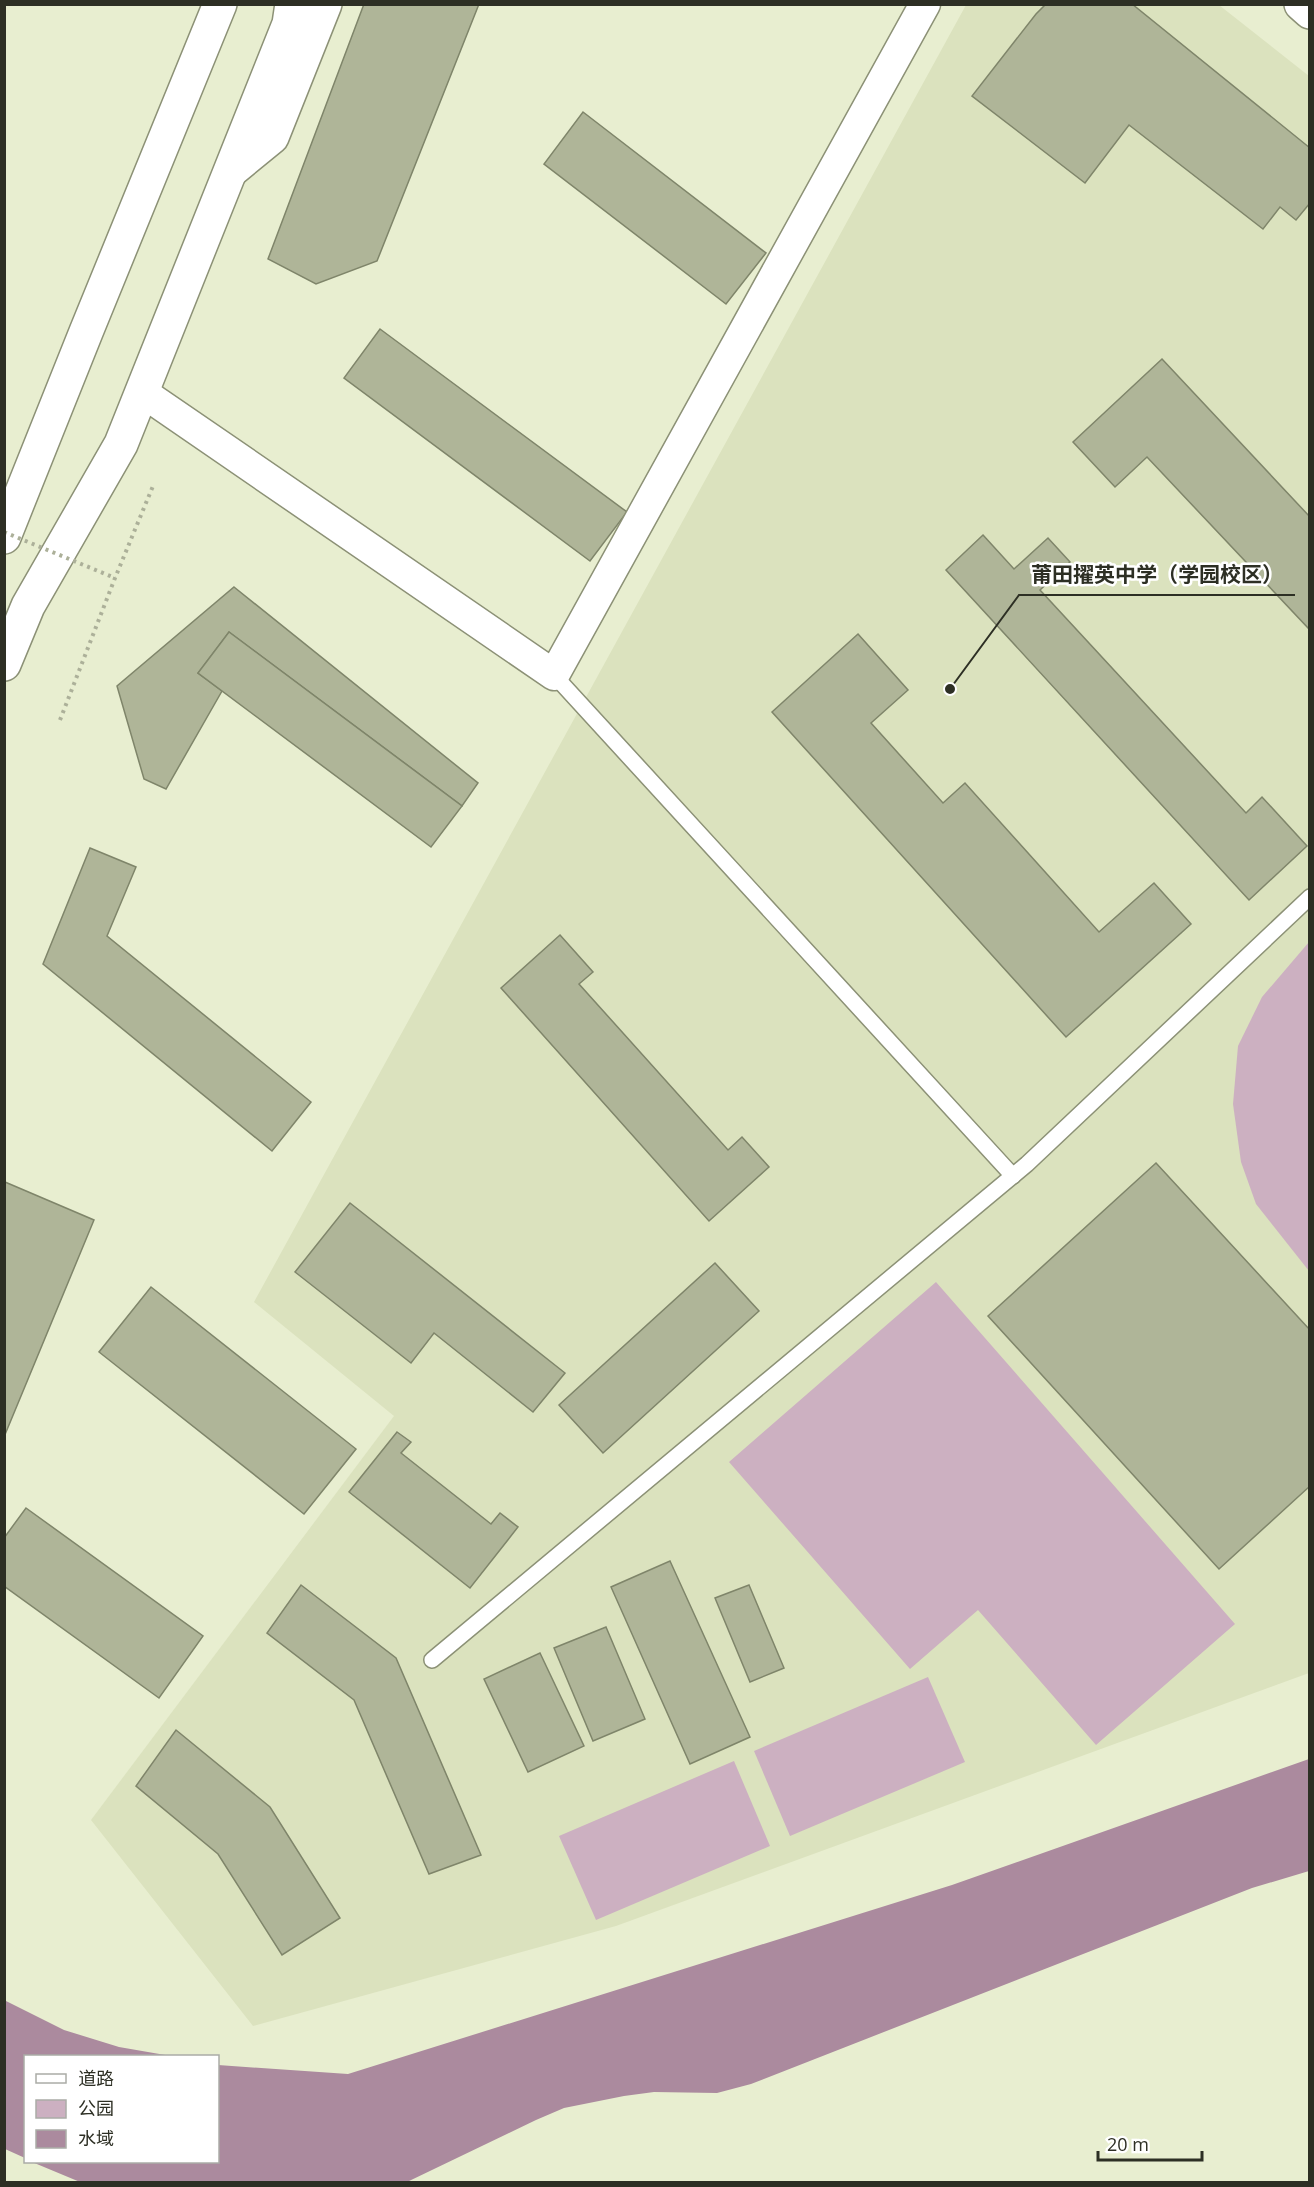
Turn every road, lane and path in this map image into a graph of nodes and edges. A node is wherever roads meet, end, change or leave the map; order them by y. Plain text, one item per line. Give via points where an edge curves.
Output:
1 (220, 4) edge
2 (292, 4) edge
3 (325, 4) edge
4 (925, 4) edge
5 (1301, 4) edge
6 (1310, 12) edge
7 (229, 172) junction
8 (142, 392) junction
9 (153, 486) dead end
10 (4, 532) edge
11 (4, 537) edge
12 (115, 578) junction
13 (4, 664) edge
14 (554, 675) junction
15 (60, 720) dead end
16 (1310, 897) edge
17 (1012, 1176) junction
18 (432, 1660) dead end

1 - 11 main road
2 - 7 main road via 290,24
3 - 7 main road via 272,137
4 - 14 street
5 - 6 main road
7 - 8 main road
8 - 13 main road via 121,444 28,606
8 - 14 street
9 - 12 path
10 - 12 path, bridge
12 - 15 path
14 - 17 lane
16 - 17 lane
17 - 18 lane

